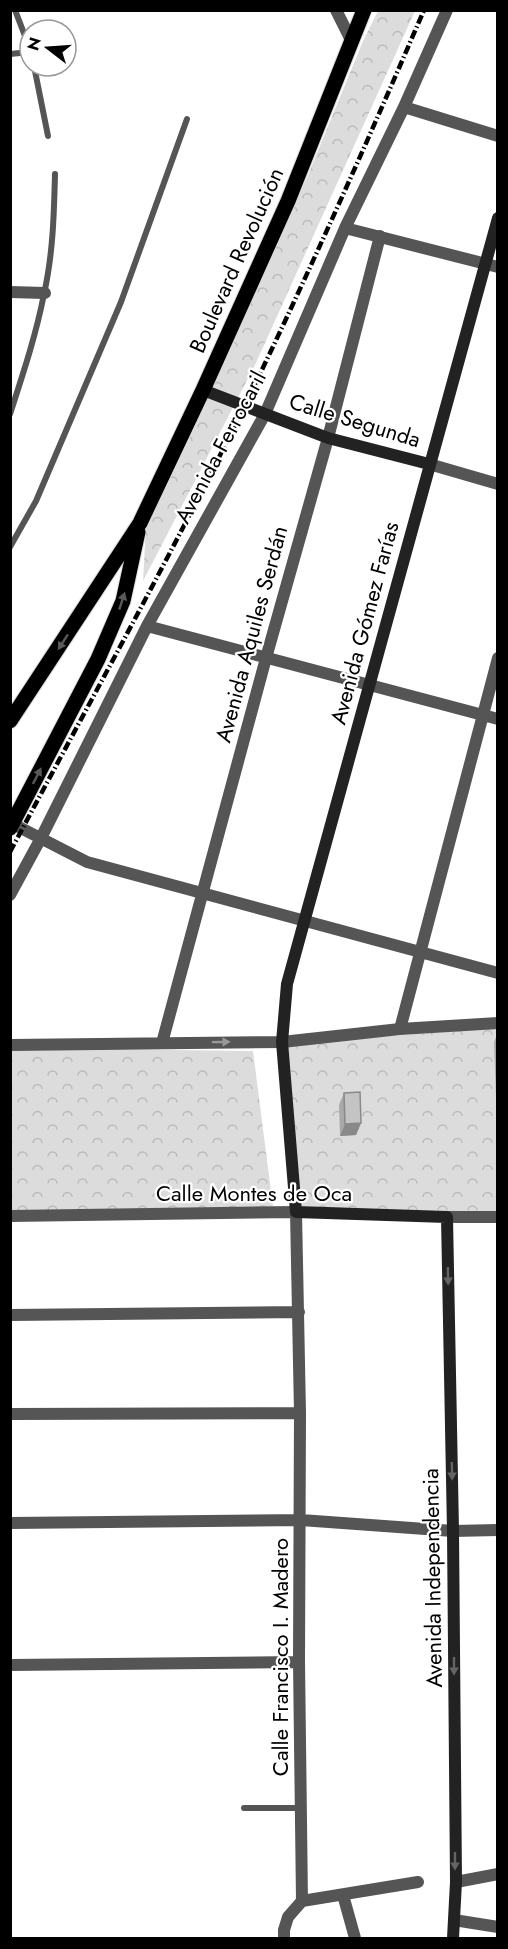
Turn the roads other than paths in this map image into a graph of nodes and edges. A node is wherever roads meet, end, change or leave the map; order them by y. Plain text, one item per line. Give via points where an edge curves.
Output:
1 (336, 10) edge
2 (364, 10) edge
3 (447, 10) edge
4 (351, 40) junction
5 (36, 78) edge
6 (404, 107) junction
7 (187, 119) dead end
8 (48, 136) dead end
9 (498, 136) edge
10 (55, 174) dead end
11 (498, 218) edge
12 (345, 228) junction
13 (380, 236) junction
14 (485, 264) junction
15 (498, 267) edge
16 (10, 292) edge
17 (45, 293) junction
18 (203, 390) junction
19 (10, 414) edge
20 (265, 414) junction
21 (328, 438) junction
22 (429, 464) junction
23 (498, 484) edge
24 (140, 523) junction
25 (10, 547) edge
26 (147, 626) junction
27 (266, 658) junction
28 (498, 658) edge
29 (369, 685) junction
30 (482, 715) junction
31 (498, 719) edge
32 (10, 721) edge
33 (12, 826) edge
34 (41, 838) junction
35 (203, 893) junction
36 (10, 895) edge
37 (304, 921) junction
38 (420, 952) junction
39 (498, 973) edge
40 (498, 1023) edge
41 (400, 1029) junction
42 (282, 1042) junction
43 (162, 1043) junction
44 (10, 1045) edge
45 (296, 1212) junction
46 (10, 1216) edge
47 (447, 1217) junction
48 (498, 1217) edge
49 (299, 1311) junction
50 (10, 1315) edge
51 (300, 1413) junction
52 (10, 1414) edge
53 (301, 1520) junction
54 (10, 1523) edge
55 (498, 1530) edge
56 (453, 1531) junction
57 (299, 1662) junction
58 (10, 1665) edge
59 (244, 1808) dead end
60 (301, 1808) junction
61 (498, 1874) edge
62 (418, 1882) dead end
63 (456, 1882) junction
64 (343, 1894) junction
65 (302, 1901) junction
66 (454, 1920) junction
67 (498, 1927) edge
68 (284, 1938) edge
69 (355, 1938) edge
70 (453, 1938) edge

1 - 4 street
2 - 4 main road, Boulevard Revolución
3 - 6 street, Avenida Ferrocaril
4 - 18 main road, Boulevard Revolución via 288,201
5 - 8 lane
6 - 9 street
6 - 12 street, Avenida Ferrocaril
7 - 25 lane via 121,302 36,501
10 - 17 lane via 54,230
11 - 14 main road, Avenida Gómez Farías
12 - 13 street
12 - 20 street, Avenida Ferrocaril
13 - 14 street
13 - 21 street, Avenida Aquiles Serdán
14 - 15 street
14 - 22 main road, Avenida Gómez Farías
16 - 17 street
17 - 19 lane
18 - 20 main road, Calle Segunda
18 - 24 main road, Boulevard Revolución
20 - 21 main road, Calle Segunda
20 - 26 street, Avenida Ferrocaril
21 - 22 main road, Calle Segunda
21 - 27 street, Avenida Aquiles Serdán
22 - 23 street, Calle Segunda
22 - 29 main road, Avenida Gómez Farías
24 -> 32 main road
33 -> 24 main road via 98,659 123,601
26 - 27 street
26 - 34 street, Avenida Ferrocaril
27 - 29 street
27 - 35 street, Avenida Aquiles Serdán
28 - 30 street
29 - 30 street
29 - 37 main road, Avenida Gómez Farías
30 - 31 street
30 - 38 street
33 - 34 street
34 - 35 street via 87,862
34 - 36 street, Avenida Ferrocaril
35 - 37 street
35 - 43 street, Avenida Aquiles Serdán
37 - 38 street
37 - 42 main road, Avenida Gómez Farías via 287,984
38 - 39 street
38 - 41 street
40 - 41 street
41 - 42 street
43 -> 42 street
42 - 45 main road, Calle Francisco I. Madero
43 - 44 street
45 - 46 street, Calle Montes de Oca
45 - 47 main road, Calle Montes de Oca
45 - 49 street, Calle Francisco I. Madero
47 - 48 street, Calle Montes de Oca
47 -> 56 main road, Avenida Independencia
49 - 50 street
49 - 51 street, Calle Francisco I. Madero
51 - 52 street
51 - 53 street, Calle Francisco I. Madero
53 - 54 street
53 - 56 street
53 - 57 street, Calle Francisco I. Madero
55 - 56 street
56 -> 63 main road, Avenida Independencia
57 - 58 street
57 - 60 street, Calle Francisco I. Madero
59 - 60 lane
60 - 65 street, Calle Francisco I. Madero
61 - 63 street
62 - 64 street
63 - 66 main road, Avenida Independencia
64 - 65 street
64 - 69 street
65 - 68 street via 288,1917
66 - 67 street
66 - 70 main road, Avenida Independencia

